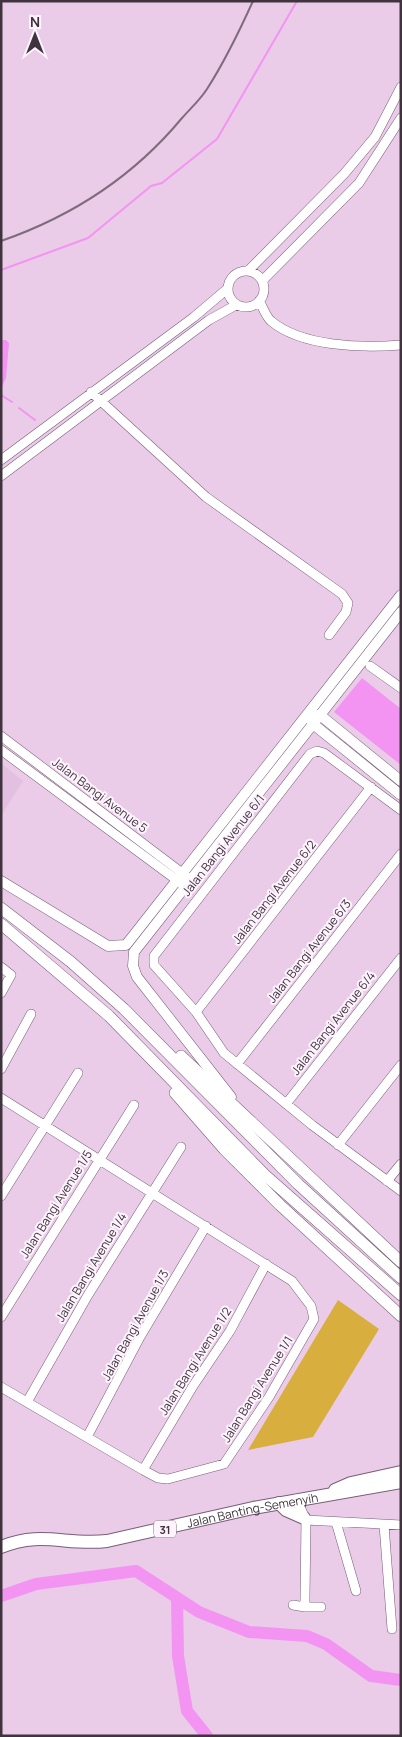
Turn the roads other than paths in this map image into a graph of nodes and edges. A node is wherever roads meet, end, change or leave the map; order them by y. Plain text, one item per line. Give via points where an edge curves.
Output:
1 (401, 87) edge
2 (401, 118) edge
3 (248, 271) junction
4 (262, 281) junction
5 (227, 289) junction
6 (259, 301) junction
7 (236, 305) junction
8 (401, 345) edge
9 (91, 392) junction
10 (100, 403) junction
11 (1, 460) edge
12 (1, 476) edge
13 (401, 594) edge
14 (401, 612) edge
15 (329, 635) dead end
16 (370, 666) dead end
17 (400, 685) edge
18 (320, 715) junction
19 (311, 719) junction
20 (1, 736) edge
21 (1, 750) edge
22 (401, 780) edge
23 (371, 787) junction
24 (401, 795) edge
25 (401, 810) edge
26 (401, 854) edge
27 (184, 880) junction
28 (1, 881) edge
29 (1, 908) edge
30 (1, 924) edge
31 (1, 930) edge
32 (15, 936) junction
33 (401, 958) edge
34 (1, 967) edge
35 (1, 994) edge
36 (124, 1008) junction
37 (196, 1012) junction
38 (30, 1014) dead end
39 (109, 1016) junction
40 (237, 1064) junction
41 (401, 1065) edge
42 (1, 1069) edge
43 (78, 1073) dead end
44 (1, 1098) edge
45 (286, 1104) junction
46 (134, 1105) dead end
47 (253, 1122) junction
48 (46, 1126) junction
49 (338, 1145) junction
50 (181, 1146) dead end
51 (99, 1158) junction
52 (401, 1164) edge
53 (387, 1181) junction
54 (401, 1191) edge
55 (152, 1192) junction
56 (1, 1196) edge
57 (206, 1226) junction
58 (401, 1262) edge
59 (266, 1264) junction
60 (401, 1278) edge
61 (401, 1295) edge
62 (401, 1316) edge
63 (1, 1317) edge
64 (1, 1386) edge
65 (27, 1402) junction
66 (87, 1438) junction
67 (143, 1470) junction
68 (401, 1472) edge
69 (401, 1482) edge
70 (328, 1493) junction
71 (302, 1498) junction
72 (279, 1503) junction
73 (306, 1520) junction
74 (336, 1522) junction
75 (384, 1525) junction
76 (401, 1525) edge
77 (1, 1547) edge
78 (356, 1591) dead end
79 (293, 1605) dead end
80 (305, 1607) junction
81 (321, 1607) dead end
82 (392, 1629) dead end

1 - 3 street via 374,137 344,174
2 - 4 street via 359,183
3 - 4 street
3 - 5 street via 233,275
4 - 6 street via 264,292
5 - 7 street
5 - 9 street
6 - 7 street via 251,307
6 - 8 street via 270,320 307,341
7 - 10 street via 210,320
9 - 10 street
9 - 11 street
10 - 12 street
10 - 15 street via 206,497 342,594 348,603 346,612
13 - 19 street
14 - 18 street
16 - 17 street
18 - 19 street
18 - 22 street
19 - 24 street
19 - 27 street
20 - 27 street, Jalan Bangi Avenue 5
21 - 27 street, Jalan Bangi Avenue 5
23 - 25 street
23 - 37 street, Jalan Bangi Avenue 6/2
23 - 37 street, Jalan Bangi Avenue 6/1 via 324,753 310,754 158,948 154,964
26 - 40 street, Jalan Bangi Avenue 6/3
27 - 28 street via 132,940 118,947 98,941
27 - 47 street via 138,945 132,960 134,971 141,984
29 - 36 main road
30 - 32 main road
31 - 32 street
32 - 39 main road
33 - 45 street, Jalan Bangi Avenue 6/4
34 - 35 street via 12,975
36 - 47 main road
36 - 60 main road via 298,1184
37 - 40 street via 224,1053
38 - 42 street
39 - 61 main road via 265,1175
39 - 62 main road via 240,1166
40 - 45 street
41 - 49 street
43 - 48 street
44 - 48 street, Jalan Bangi Avenue 1/1
45 - 49 street
46 - 51 street, Jalan Bangi Avenue 1/5
47 - 58 main road
48 - 51 street, Jalan Bangi Avenue 1/1
48 - 56 street
49 - 53 street
50 - 55 street, Jalan Bangi Avenue 1/4
51 - 55 street, Jalan Bangi Avenue 1/1
51 - 63 street, Jalan Bangi Avenue 1/5
52 - 53 street
53 - 54 street
55 - 57 street, Jalan Bangi Avenue 1/1
55 - 65 street, Jalan Bangi Avenue 1/4
57 - 59 street, Jalan Bangi Avenue 1/1
57 - 66 street, Jalan Bangi Avenue 1/3 via 140,1337
59 - 67 street, Jalan Bangi Avenue 1/2 via 230,1331
59 - 67 street, Jalan Bangi Avenue 1/1 via 292,1281 311,1306 314,1319 269,1397 224,1464 168,1479
64 - 65 street, Jalan Bangi Avenue 1/1
65 - 66 street, Jalan Bangi Avenue 1/1
66 - 67 street, Jalan Bangi Avenue 1/1
68 - 70 main road, Jalan Banting-Semenyih / 31 via 351,1483
69 - 70 main road, Jalan Banting-Semenyih / 31 via 352,1492
70 - 71 main road, Jalan Banting-Semenyih / 31
71 - 72 main road, Jalan Banting-Semenyih / 31
71 - 73 main road
72 - 73 main road
72 - 77 main road, Jalan Banting-Semenyih / 31 via 107,1541 34,1538
73 - 74 street
73 - 80 street
74 - 75 street
74 - 78 street
75 - 76 street
75 - 82 street
79 - 80 street
80 - 81 street

